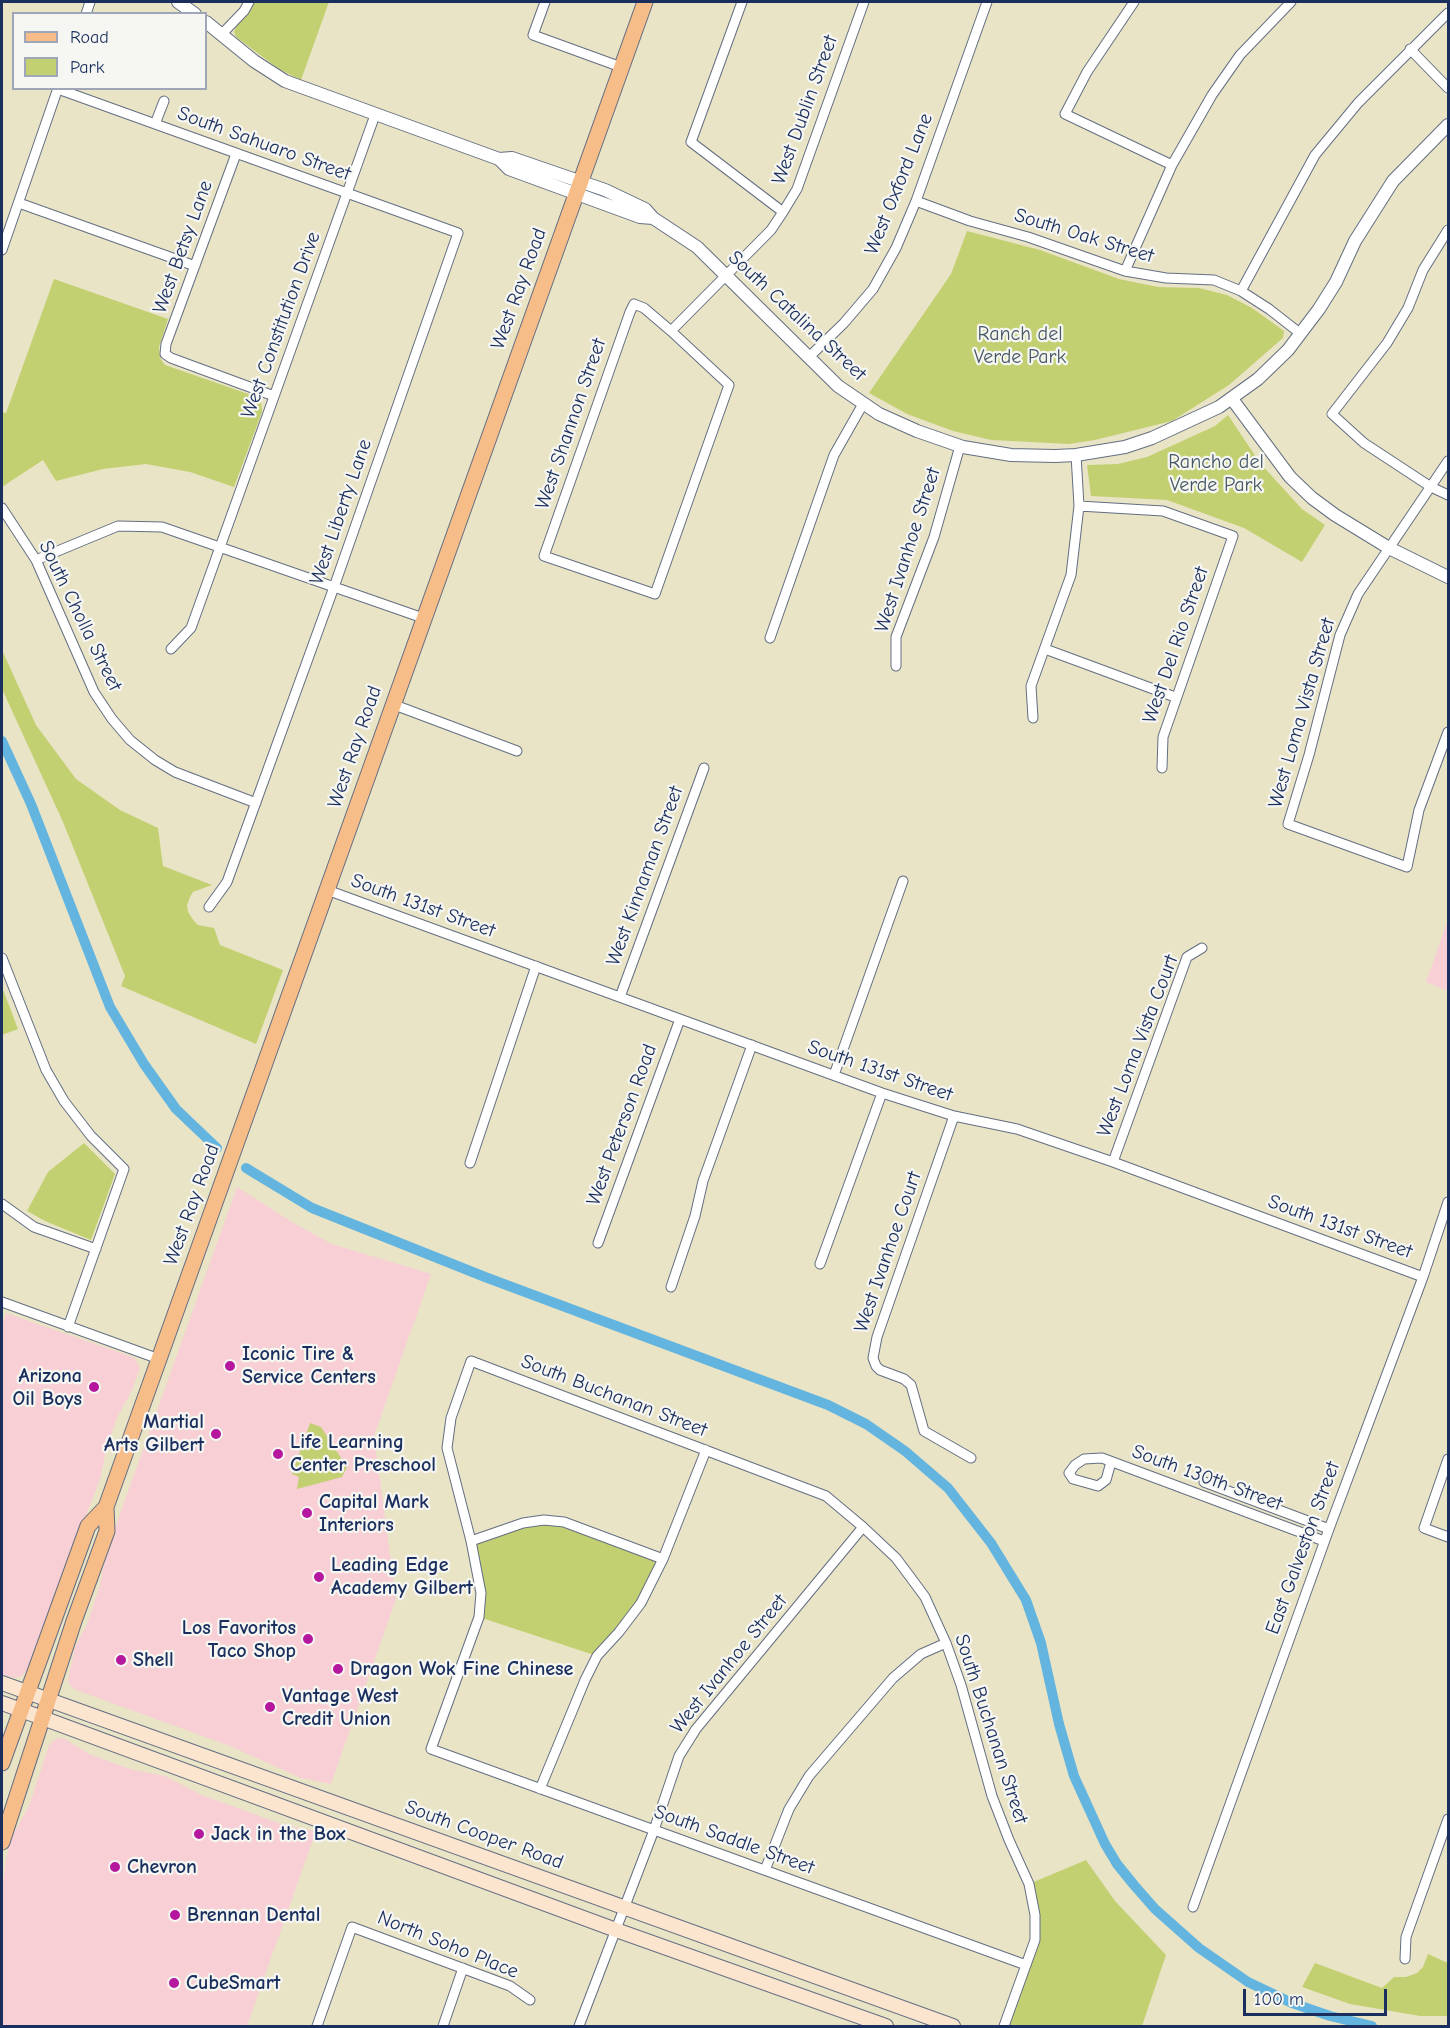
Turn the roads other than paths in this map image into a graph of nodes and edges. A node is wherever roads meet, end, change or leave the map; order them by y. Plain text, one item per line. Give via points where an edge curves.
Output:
1 (178, 2) edge
2 (249, 2) edge
3 (544, 2) edge
4 (645, 2) edge
5 (742, 2) edge
6 (864, 2) edge
7 (987, 2) edge
8 (1134, 2) edge
9 (1291, 2) edge
10 (192, 12) edge
11 (1449, 13) edge
12 (207, 23) edge
13 (221, 35) junction
14 (1410, 49) junction
15 (621, 67) junction
16 (1449, 88) edge
17 (58, 90) edge
18 (61, 90) edge
19 (164, 101) dead end
20 (375, 115) junction
21 (154, 124) junction
22 (1449, 125) edge
23 (236, 154) junction
24 (1172, 165) junction
25 (578, 188) junction
26 (347, 193) junction
27 (916, 201) junction
28 (19, 202) junction
29 (783, 212) junction
30 (1449, 230) edge
31 (458, 233) joint
32 (2, 250) edge
33 (195, 266) junction
34 (1125, 271) junction
35 (725, 275) junction
36 (1241, 291) junction
37 (671, 331) junction
38 (1301, 334) junction
39 (808, 358) junction
40 (274, 396) junction
41 (1232, 399) junction
42 (863, 404) junction
43 (960, 446) junction
44 (1076, 455) junction
45 (1449, 461) edge
46 (1431, 487) junction
47 (1449, 495) edge
48 (1079, 506) junction
49 (2, 508) edge
50 (219, 547) junction
51 (1389, 548) junction
52 (36, 560) junction
53 (1449, 577) edge
54 (334, 587) junction
55 (423, 618) junction
56 (770, 638) dead end
57 (171, 648) dead end
58 (1045, 649) junction
59 (896, 666) dead end
60 (1175, 697) junction
61 (392, 704) junction
62 (1033, 718) dead end
63 (1449, 732) edge
64 (517, 751) dead end
65 (704, 768) dead end
66 (1162, 768) dead end
67 (256, 803) junction
68 (903, 881) dead end
69 (327, 890) junction
70 (209, 907) dead end
71 (1202, 948) dead end
72 (2, 958) edge
73 (536, 966) junction
74 (620, 997) junction
75 (680, 1019) junction
76 (752, 1046) junction
77 (834, 1075) junction
78 (882, 1093) junction
79 (954, 1116) junction
80 (1113, 1162) junction
81 (470, 1163) dead end
82 (1449, 1202) edge
83 (2, 1204) edge
84 (598, 1243) dead end
85 (96, 1249) junction
86 (820, 1264) dead end
87 (1423, 1277) junction
88 (671, 1287) dead end
89 (2, 1302) edge
90 (68, 1327) junction
91 (159, 1359) junction
92 (706, 1450) junction
93 (971, 1458) dead end
94 (1449, 1459) edge
95 (1111, 1462) dead end
96 (1204, 1482) dead end
97 (106, 1507) junction
98 (863, 1527) junction
99 (1329, 1529) junction
100 (1449, 1537) edge
101 (471, 1541) junction
102 (1324, 1541) junction
103 (663, 1559) junction
104 (946, 1643) junction
105 (2, 1683) edge
106 (27, 1692) junction
107 (49, 1700) junction
108 (2, 1703) edge
109 (20, 1710) junction
110 (42, 1718) junction
111 (2, 1763) edge
112 (540, 1789) junction
113 (312, 1794) junction
114 (305, 1815) junction
115 (1448, 1824) edge
116 (654, 1830) junction
117 (2, 1842) edge
118 (765, 1870) junction
119 (624, 1907) junction
120 (1193, 1907) dead end
121 (616, 1930) junction
122 (1405, 1959) dead end
123 (1026, 1965) junction
124 (463, 1968) junction
125 (530, 2000) dead end
126 (317, 2026) edge
127 (443, 2026) edge
128 (579, 2026) edge
129 (886, 2026) edge
130 (952, 2026) edge
131 (1004, 2026) edge

1 - 10 street
2 - 13 street
3 - 15 street via 533,35
4 - 15 main road, West Ray Road
5 - 29 street via 691,142
6 - 29 street, West Dublin Street via 797,189
7 - 27 street, West Oxford Lane
8 - 24 street via 1087,72 1065,114
9 - 24 street via 1240,55
11 - 14 street
12 - 13 street, South Catalina Street
13 - 20 street, South Catalina Street via 285,81
14 - 16 street
14 - 36 street via 1315,155
15 - 25 main road, West Ray Road
17 - 28 street
18 - 21 street, South Sahuaro Street
19 - 21 street
20 - 25 street, South Catalina Street via 499,159 509,169
20 - 26 street, West Constitution Drive
21 - 23 street, South Sahuaro Street
22 - 38 street, South Catalina Street via 1416,155 1378,203 1336,282
23 - 26 street, South Sahuaro Street
23 - 33 street, West Betsy Lane
24 - 34 street
25 - 35 street, South Catalina Street via 640,218 652,218 697,248
25 - 55 main road, West Ray Road
26 - 31 street, South Sahuaro Street
26 - 40 street, West Constitution Drive
27 - 34 street, South Oak Street
27 - 39 street, West Oxford Lane via 873,289
28 - 32 street
28 - 33 street
29 - 35 street, West Dublin Street via 771,230
30 - 46 street via 1423,270 1408,308 1387,343 1332,414 1364,443
31 - 54 street, West Liberty Lane
33 - 40 street, West Betsy Lane via 165,354
34 - 36 street, South Oak Street via 1214,280
35 - 37 street, West Dublin Street
35 - 39 street, South Catalina Street
36 - 38 street, South Oak Street
37 - 37 street, West Shannon Street via 729,385 655,594 544,556 634,304
38 - 41 street, South Catalina Street via 1272,367
39 - 42 street, South Catalina Street
40 - 50 street, West Constitution Drive
41 - 44 street, South Catalina Street via 1152,438
41 - 51 street via 1297,484 1335,515
42 - 43 street, South Catalina Street via 916,431
42 - 56 street via 834,455
43 - 44 street, South Catalina Street via 1030,457
43 - 59 street, West Ivanhoe Street via 934,537 896,638
44 - 48 street
45 - 46 street, West Loma Vista Street
46 - 47 street
46 - 51 street, West Loma Vista Street
48 - 58 street via 1071,575
48 - 60 street, West Del Rio Street via 1163,511 1233,536
49 - 52 street, South Cholla Street
50 - 52 street via 162,527 118,526
50 - 54 street
50 - 57 street, West Constitution Drive via 191,628
51 - 53 street
51 - 63 street, West Loma Vista Street via 1358,594 1340,635 1288,824 1407,867 1419,810
52 - 67 street, South Cholla Street via 94,692 130,740 175,772
54 - 55 street
54 - 67 street, West Liberty Lane
55 - 61 main road, West Ray Road
58 - 60 street
58 - 62 street via 1030,686
60 - 66 street, West Del Rio Street via 1163,736
61 - 64 street
61 - 69 main road, West Ray Road
65 - 74 street, West Kinnaman Street
67 - 70 street, West Liberty Lane via 227,882
68 - 77 street
69 - 73 street, South 131st Street
69 - 91 main road, West Ray Road
71 - 80 street, West Loma Vista Court via 1186,957
72 - 85 street via 46,1070 91,1136 124,1169
73 - 74 street, South 131st Street
73 - 81 street
74 - 75 street, South 131st Street
75 - 76 street, South 131st Street
75 - 84 street, West Peterson Road
76 - 77 street, South 131st Street
76 - 88 street via 703,1181
77 - 78 street, South 131st Street
78 - 79 street, South 131st Street
78 - 86 street
79 - 80 street, South 131st Street via 1017,1129
79 - 93 street, West Ivanhoe Court via 873,1358 880,1370 911,1385 924,1431
80 - 87 street, South 131st Street
82 - 87 street, East Galveston Street
83 - 85 street via 34,1227
85 - 90 street
87 - 99 street, East Galveston Street
89 - 90 street
90 - 91 street
91 - 97 main road, West Ray Road
92 - 98 street, South Buchanan Street via 826,1496
92 - 101 street, South Buchanan Street via 471,1361 451,1418 447,1448
92 - 103 street
94 - 100 street via 1424,1528
95 - 102 street, South 130th Street
96 - 99 street
97 - 106 main road, West Ray Road via 88,1526
97 - 107 main road, West Ray Road via 107,1531
98 - 104 street, South Buchanan Street via 896,1558 925,1597
98 - 116 street, West Ivanhoe Street via 696,1729 679,1756
99 - 102 street, East Galveston Street
101 - 103 street via 544,1520 564,1522
101 - 112 street, South Saddle Street via 481,1593 479,1617 431,1749
102 - 120 street, East Galveston Street
103 - 112 street via 641,1603 597,1656
104 - 118 street via 921,1654 893,1678 809,1776 789,1809
104 - 123 street, South Buchanan Street via 992,1796 1029,1884 1035,1940
105 - 106 main road, South Cooper Road
106 - 107 main road, South Cooper Road
106 - 109 main road, West Ray Road
107 - 110 main road, West Ray Road
107 - 113 main road, South Cooper Road
108 - 109 main road
109 - 110 main road
109 - 111 main road, West Ray Road
110 - 114 main road
110 - 117 main road, West Ray Road
112 - 116 street, South Saddle Street
113 - 114 main road
113 - 119 main road, South Cooper Road
114 - 121 main road
115 - 122 street via 1406,1937
116 - 118 street, South Saddle Street
116 - 119 street, West Ivanhoe Street
118 - 123 street, South Saddle Street
119 - 121 street, West Ivanhoe Street
119 - 130 main road, South Cooper Road
121 - 128 street, West Ivanhoe Street
121 - 129 main road
123 - 131 street, South Buchanan Street
124 - 125 street, North Soho Place via 510,1986
124 - 126 street, North Soho Place via 352,1927
124 - 127 street

